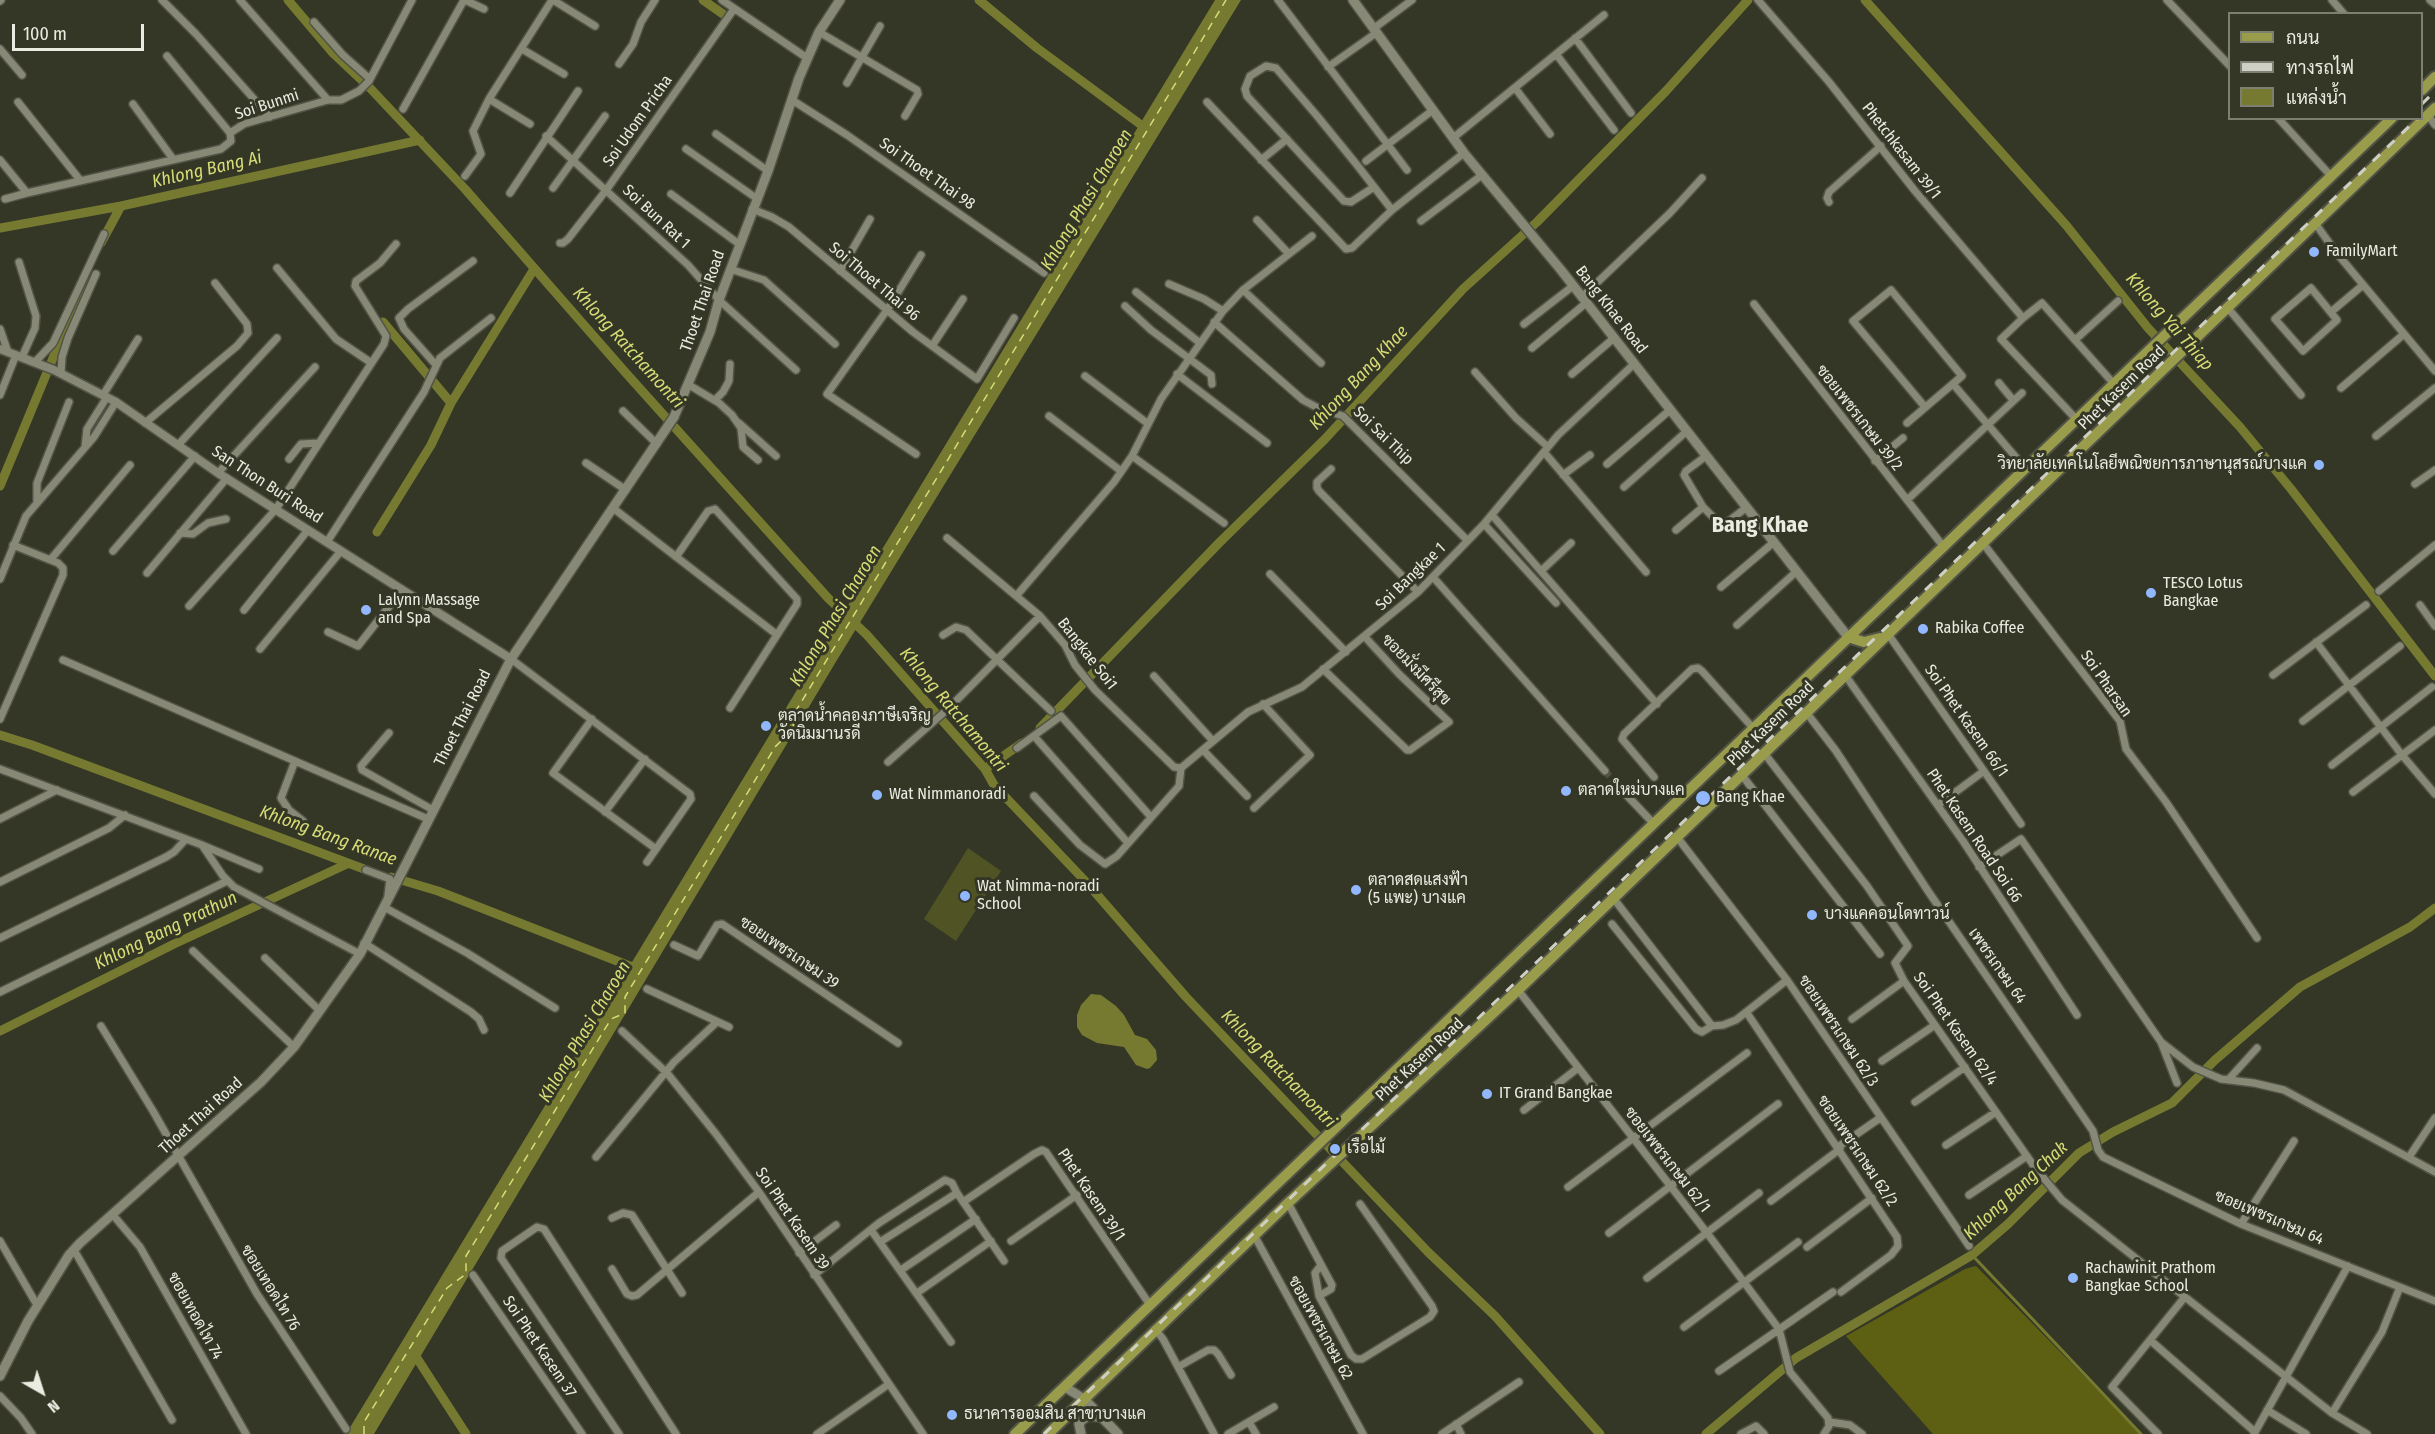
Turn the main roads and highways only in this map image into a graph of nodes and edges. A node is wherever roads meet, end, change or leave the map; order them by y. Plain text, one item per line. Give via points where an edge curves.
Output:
1 (840, 0) edge
2 (1355, 4) edge
3 (2435, 76) edge
4 (2423, 88) edge
5 (2391, 120) edge
6 (2420, 120) edge
7 (2404, 138) junction
8 (1888, 634) junction
9 (1848, 637) junction
10 (0, 1376) edge
11 (1065, 1387) junction
12 (1084, 1399) junction
13 (1102, 1417) junction
14 (1015, 1434) edge
15 (1048, 1434) edge
16 (1081, 1434) edge
17 (1118, 1434) edge

1 - 10 main road, Thoet Thai Road via 807,58 710,332 674,417 511,659 360,954 294,1047 253,1090 75,1250 37,1305
2 - 9 main road, Bang Khae Road via 1464,153
3 - 4 main road
5 - 7 main road
5 - 9 main road, Phet Kasem Road
6 - 7 main road, Phet Kasem Road
7 - 8 main road, Phet Kasem Road
8 - 9 main road via 1870,642
8 - 12 main road, Phet Kasem Road via 1614,899
9 - 11 main road, Phet Kasem Road
11 - 12 main road
11 - 14 main road, Phet Kasem Road
12 - 13 main road
12 - 15 main road, Phet Kasem Road
13 - 16 main road via 1088,1416 1082,1420
13 - 17 main road

